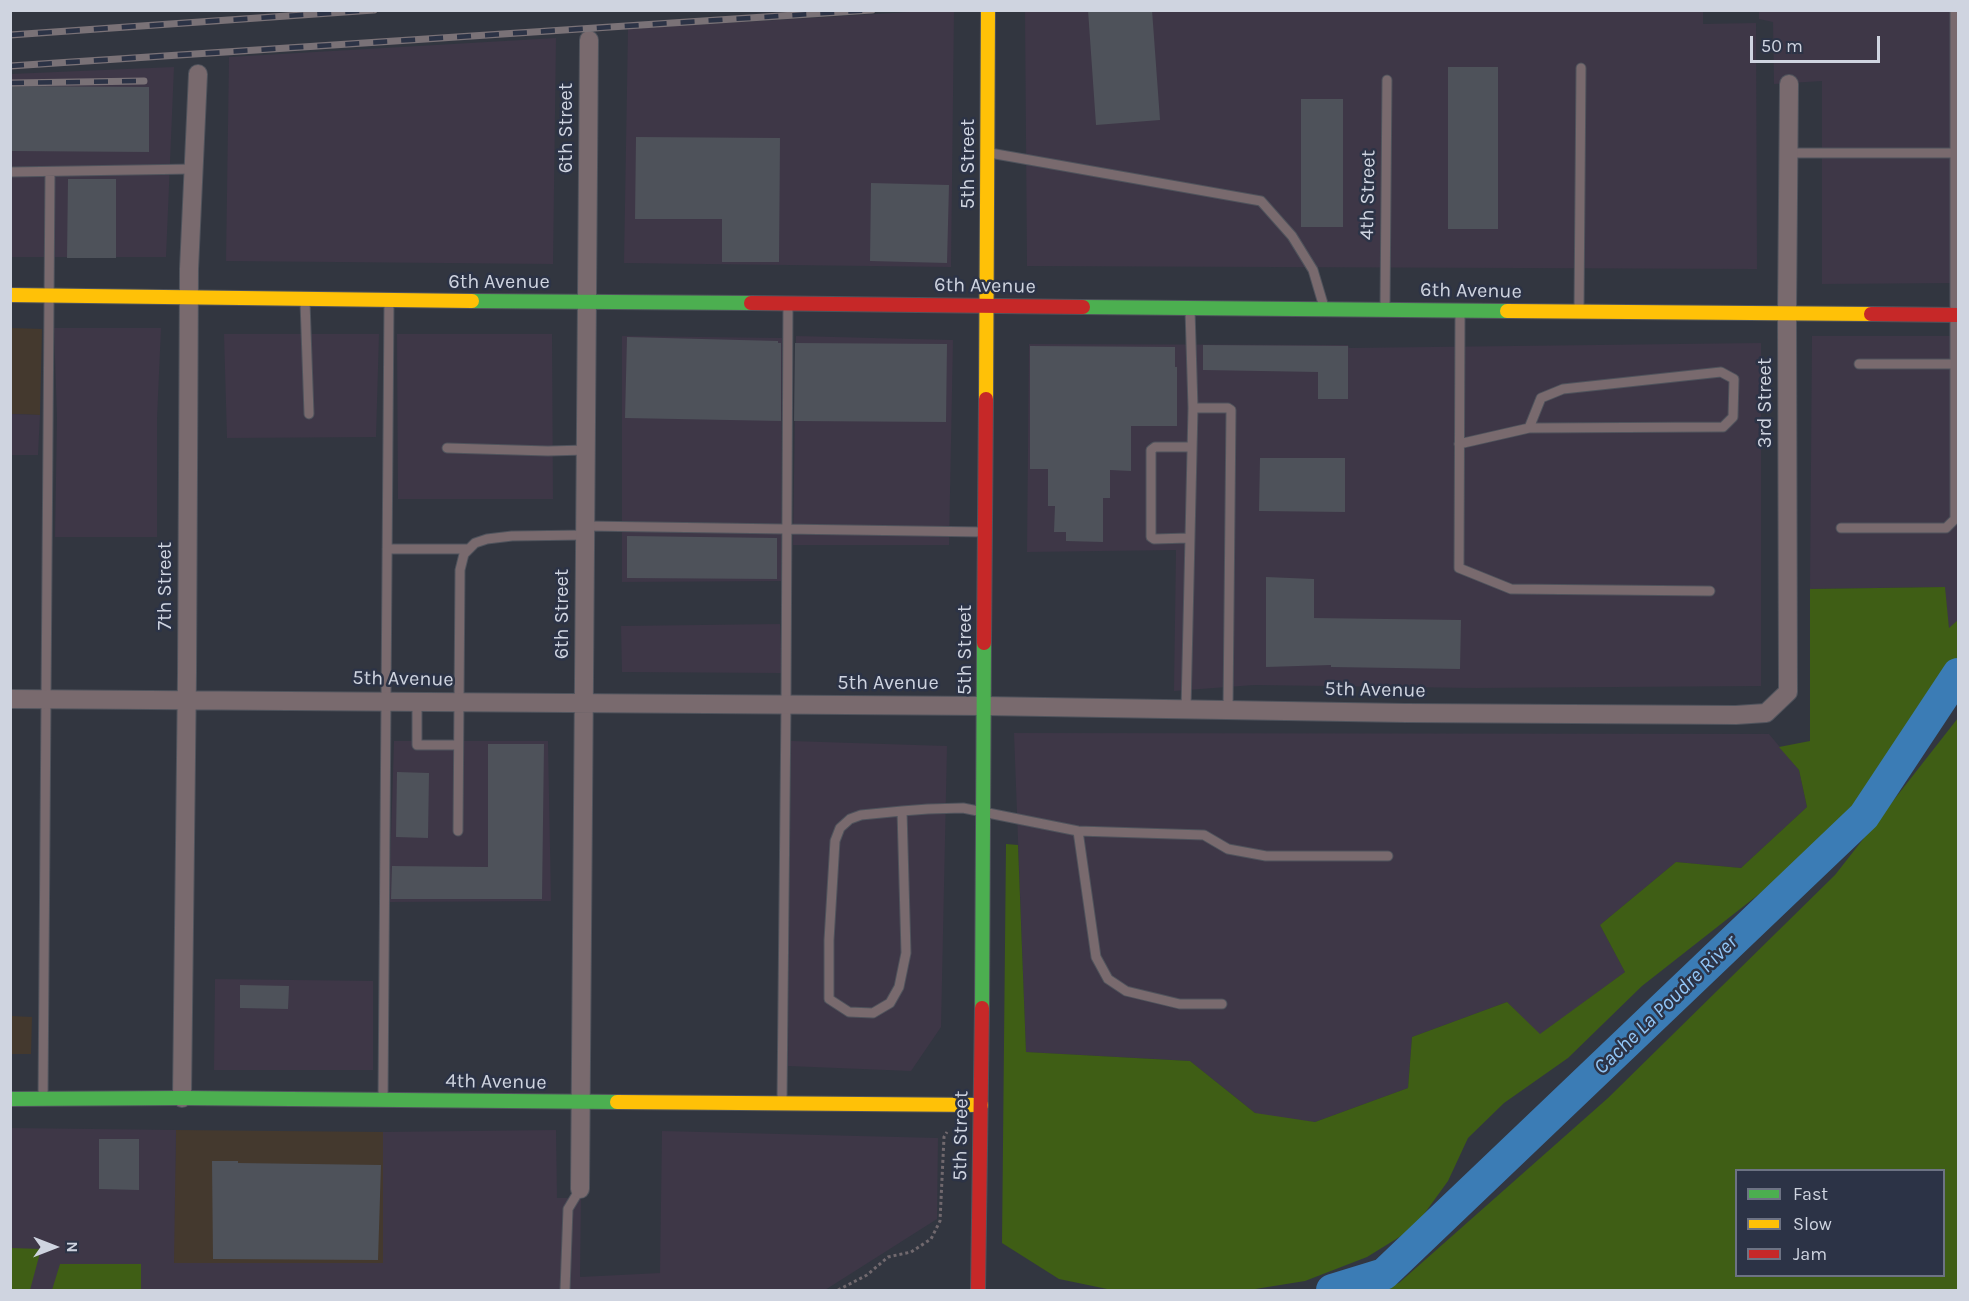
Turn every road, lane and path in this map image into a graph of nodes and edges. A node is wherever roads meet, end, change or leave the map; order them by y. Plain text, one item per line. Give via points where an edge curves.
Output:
1 (988, 10) edge
2 (1955, 10) edge
3 (589, 40) dead end
4 (1581, 68) dead end
5 (198, 74) dead end
6 (1387, 80) dead end
7 (1790, 84) dead end
8 (988, 153) junction
9 (1788, 153) junction
10 (1955, 153) junction
11 (193, 169) junction
12 (10, 172) edge
13 (50, 172) junction
14 (10, 295) edge
15 (50, 295) junction
16 (190, 298) junction
17 (305, 299) junction
18 (389, 300) junction
19 (588, 302) junction
20 (788, 304) junction
21 (987, 306) junction
22 (1190, 308) junction
23 (1325, 309) junction
24 (1385, 310) junction
25 (1460, 310) junction
26 (1579, 312) junction
27 (1787, 314) junction
28 (1957, 315) edge
29 (1859, 363) dead end
30 (1956, 364) junction
31 (1193, 408) junction
32 (309, 414) dead end
33 (1529, 428) junction
34 (1459, 444) junction
35 (1192, 447) junction
36 (447, 448) dead end
37 (586, 450) junction
38 (1841, 528) dead end
39 (787, 529) junction
40 (586, 530) junction
41 (985, 532) junction
42 (1190, 538) junction
43 (387, 549) junction
44 (469, 549) junction
45 (1710, 591) dead end
46 (10, 699) edge
47 (46, 699) junction
48 (187, 699) junction
49 (385, 702) junction
50 (417, 702) junction
51 (459, 702) junction
52 (584, 704) junction
53 (786, 705) junction
54 (984, 706) junction
55 (1186, 709) junction
56 (1228, 710) junction
57 (1766, 713) joint
58 (458, 745) junction
59 (902, 811) junction
60 (983, 813) junction
61 (458, 831) dead end
62 (1078, 831) junction
63 (1388, 856) dead end
64 (1222, 1004) dead end
65 (182, 1098) junction
66 (10, 1099) edge
67 (43, 1099) junction
68 (383, 1100) junction
69 (581, 1102) junction
70 (782, 1103) junction
71 (981, 1105) junction
72 (947, 1132) dead end
73 (580, 1189) joint
74 (565, 1290) edge
75 (838, 1290) edge
76 (978, 1290) edge

1 - 8 street, 5th Street
2 - 10 lane
3 - 19 street, 6th Street
4 - 26 lane
5 - 11 street, 7th Street
6 - 24 lane, 4th Street
7 - 9 street, 3rd Street
8 - 21 street, 5th Street
8 - 23 lane via 1261,201 1292,236 1313,270
9 - 10 lane
9 - 27 street, 3rd Street
10 - 28 lane
11 - 13 lane
11 - 16 street, 7th Street
12 - 13 lane
13 - 15 lane
14 - 15 street, 6th Avenue
15 - 16 street, 6th Avenue
15 - 47 lane
16 - 17 street, 6th Avenue
16 - 48 street, 7th Street
17 - 18 street, 6th Avenue
17 - 32 lane
18 - 19 street, 6th Avenue
18 - 43 lane
19 - 20 street, 6th Avenue
19 - 37 street, 6th Street
20 - 21 street, 6th Avenue
20 - 39 lane
21 - 22 street, 6th Avenue
21 - 41 street, 5th Street
22 - 23 street, 6th Avenue
22 - 31 lane
23 - 24 street, 6th Avenue
24 - 25 street, 6th Avenue
25 - 26 street, 6th Avenue
25 - 34 lane
26 - 27 street, 6th Avenue
27 - 28 street, 6th Avenue
27 - 57 street, 3rd Street via 1788,692
28 - 30 lane
29 - 30 lane
30 - 38 lane via 1955,519 1946,528
31 - 35 lane
31 - 56 lane via 1231,410
33 - 33 lane via 1541,398 1563,389 1721,372 1734,379 1733,417 1723,427
33 - 34 lane
34 - 45 lane via 1459,568 1511,589
35 - 42 lane
35 - 42 lane via 1151,450 1151,537
36 - 37 lane
37 - 40 street, 6th Street
39 - 40 lane
39 - 41 lane
39 - 53 lane
40 - 44 lane via 487,539
40 - 52 street, 6th Street
41 - 54 street, 5th Street
42 - 55 lane
43 - 44 lane
43 - 49 lane
44 - 51 lane via 460,570
46 - 47 street, 5th Avenue
47 - 48 street, 5th Avenue
47 - 67 lane
48 - 49 street, 5th Avenue
48 - 65 street, 7th Street
49 - 50 street, 5th Avenue
49 - 68 lane
50 - 51 street, 5th Avenue
50 - 58 lane via 417,745
51 - 52 street, 5th Avenue
51 - 58 lane
52 - 53 street, 5th Avenue
52 - 69 street, 6th Street
53 - 54 street, 5th Avenue
53 - 70 lane
54 - 55 street, 5th Avenue
54 - 60 street, 5th Street
55 - 56 street, 5th Avenue
56 - 57 street, 5th Avenue
58 - 61 lane
59 - 59 lane via 849,819 835,841 829,999 849,1012 873,1012 890,1003 899,987 906,953
59 - 60 lane via 963,808
60 - 62 lane
60 - 71 street, 5th Street
62 - 63 lane via 1204,835 1228,849 1266,856
62 - 64 lane via 1096,957 1108,980 1126,991 1180,1004
65 - 67 street, 4th Avenue
65 - 68 street, 4th Avenue
66 - 67 street, 4th Avenue
68 - 69 street, 4th Avenue
69 - 70 street, 4th Avenue
69 - 73 street, 6th Street
70 - 71 street, 4th Avenue
71 - 76 street, 5th Street
72 - 75 path via 940,1221 931,1239 911,1252 888,1257 867,1275
73 - 74 lane via 568,1209

